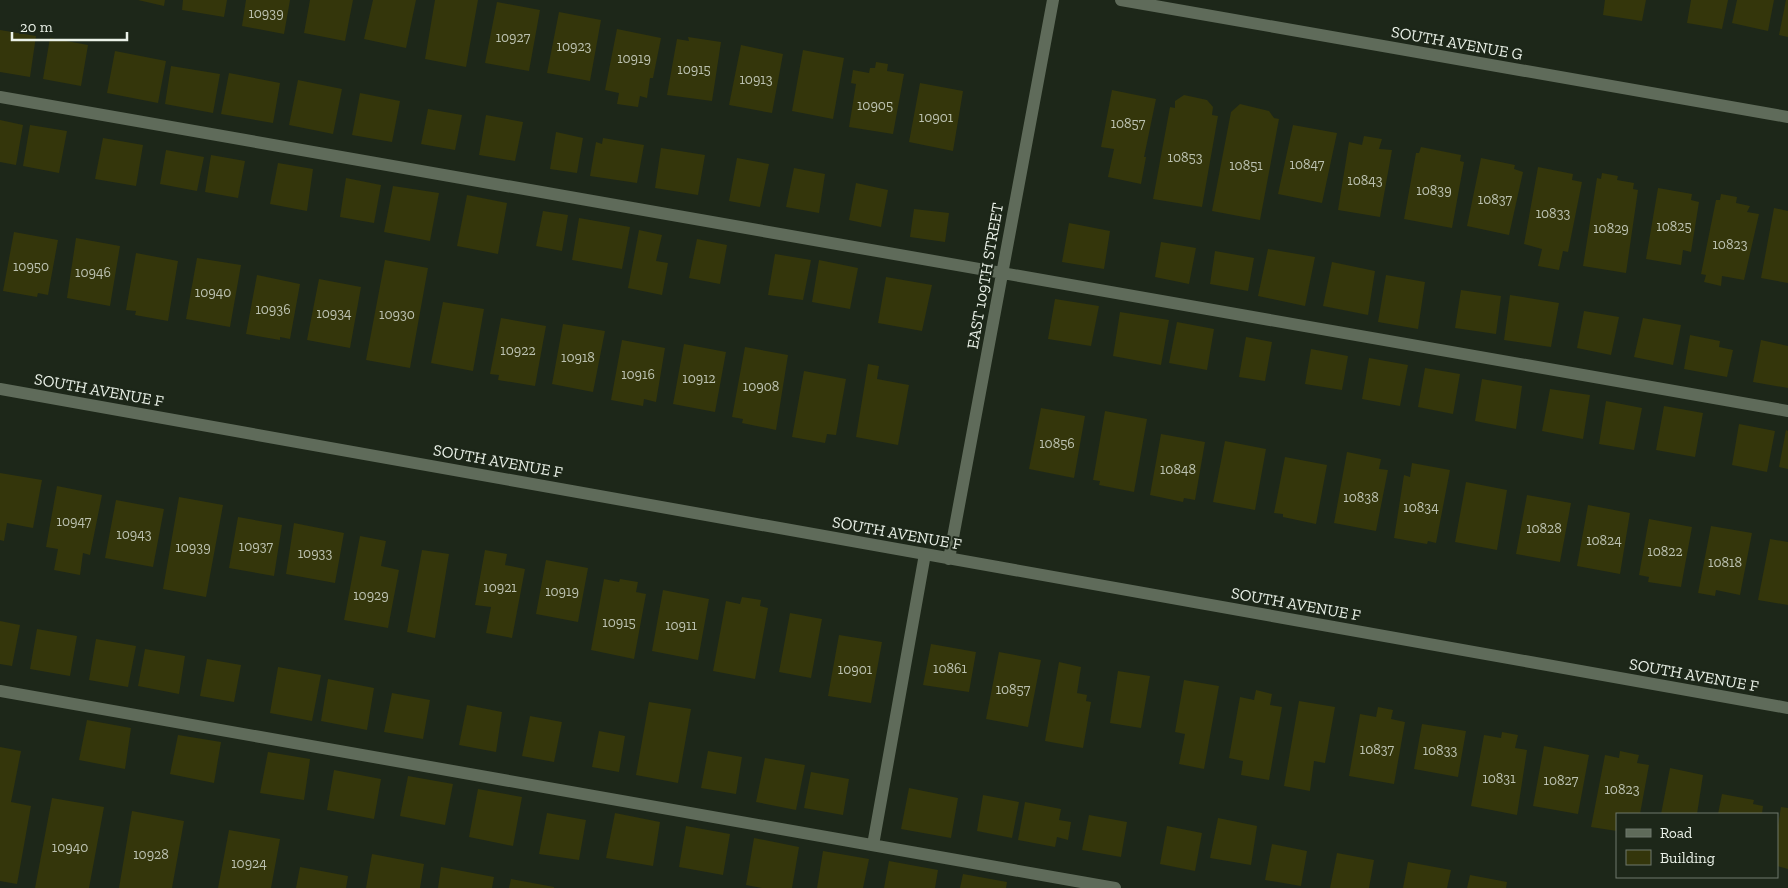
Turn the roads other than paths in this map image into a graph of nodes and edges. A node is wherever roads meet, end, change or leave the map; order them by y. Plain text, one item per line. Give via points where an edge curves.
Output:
1 (1053, 0) edge
2 (1121, 0) edge
3 (0, 97) edge
4 (1788, 117) edge
5 (1002, 273) junction
6 (0, 389) edge
7 (1788, 411) edge
8 (925, 554) junction
9 (949, 559) junction
10 (0, 691) edge
11 (1788, 708) edge
12 (873, 845) junction
13 (1115, 888) edge

1 - 5 street, EAST 109TH STREET
2 - 4 street, SOUTH AVENUE G
3 - 5 street
5 - 7 street
5 - 9 street, EAST 109TH STREET
6 - 8 street, SOUTH AVENUE F
8 - 9 street, SOUTH AVENUE F
8 - 12 street
9 - 11 street, SOUTH AVENUE F
10 - 12 street
12 - 13 street

